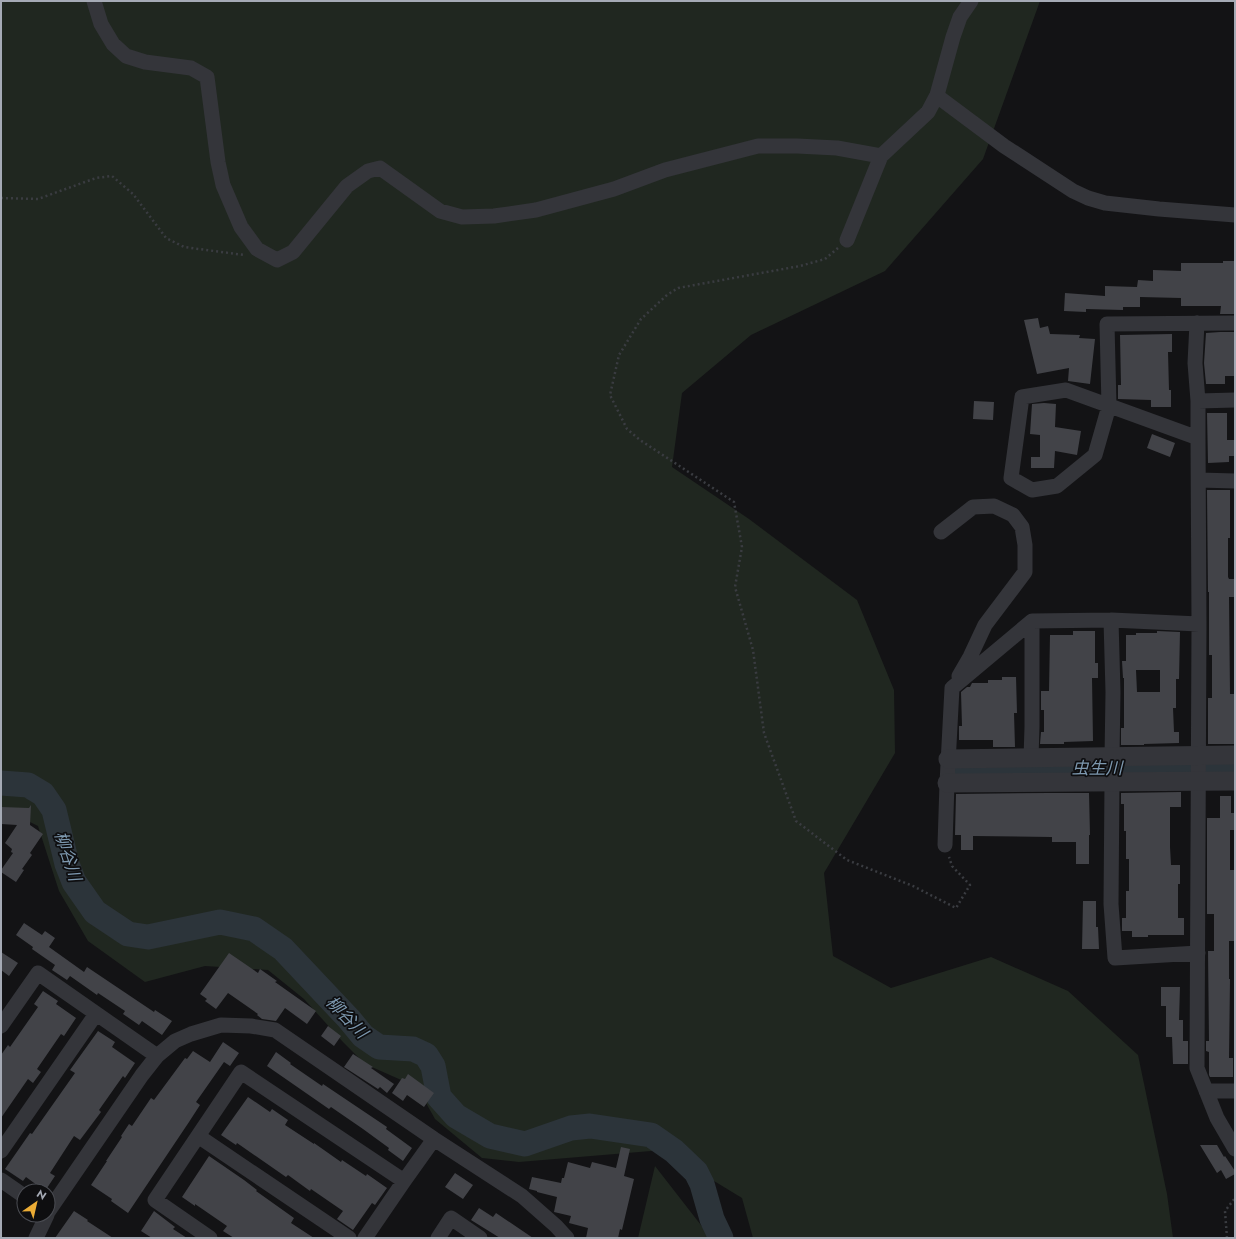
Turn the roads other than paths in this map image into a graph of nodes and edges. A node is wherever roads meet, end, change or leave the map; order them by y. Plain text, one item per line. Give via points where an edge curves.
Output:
1 (94, 1) edge
2 (971, 1) edge
3 (937, 96) junction
4 (880, 156) junction
5 (1235, 215) edge
6 (847, 240) road end
7 (1196, 323) junction
8 (1235, 323) edge
9 (1235, 400) edge
10 (1198, 401) junction
11 (1109, 406) junction
12 (1198, 438) junction
13 (1199, 480) junction
14 (1235, 481) edge
15 (941, 532) dead end
16 (1111, 620) junction
17 (1032, 621) junction
18 (1200, 624) junction
19 (952, 688) junction
20 (1199, 755) junction
21 (1235, 755) edge
22 (1112, 757) junction
23 (1030, 758) junction
24 (948, 759) junction
25 (1199, 781) junction
26 (1235, 781) edge
27 (1112, 782) junction
28 (947, 783) junction
29 (945, 845) road end
30 (1198, 953) junction
31 (96, 1014) junction
32 (1, 1026) edge
33 (157, 1056) junction
34 (1206, 1091) junction
35 (1235, 1091) edge
36 (198, 1136) junction
37 (434, 1139) junction
38 (1235, 1149) edge
39 (1, 1151) edge
40 (1, 1180) edge
41 (404, 1182) junction
42 (16, 1190) edge
43 (56, 1200) edge
44 (43, 1223) edge
45 (36, 1238) edge
46 (210, 1238) edge
47 (349, 1238) edge
48 (365, 1238) edge
49 (438, 1238) edge
50 (480, 1238) edge
51 (567, 1238) edge

1 - 4 street via 101,24 113,44 126,56 145,62 191,68 207,77 223,185 241,227 257,249 277,260 293,252 347,186 368,171 380,168 440,211 462,216 494,216 544,208 614,189 666,170 758,146 837,148
2 - 3 street via 960,16
3 - 4 street via 928,112
3 - 5 street via 1010,150 1088,198 1105,203
4 - 6 street
7 - 8 street
7 - 10 street via 1195,363
7 - 11 street via 1107,324
9 - 10 street
10 - 12 street
11 - 11 street via 1066,390 1022,397 1011,478 1032,490 1057,486 1095,455
11 - 12 street
12 - 13 street
13 - 14 street
13 - 18 street
15 - 19 street via 973,507 994,506 1013,515 1022,527 1025,545 1025,572 985,625
16 - 17 street
16 - 18 street
16 - 22 street
17 - 19 street
17 - 23 street
18 - 20 street
19 - 24 street
20 - 21 street
20 - 22 street
20 - 25 street
22 - 23 street
23 - 24 street
24 - 28 street
25 - 26 street
25 - 27 street
25 - 30 street
27 - 28 street
27 - 30 street via 1111,904 1115,958
28 - 29 street
30 - 34 street via 1197,1068
31 - 32 street via 38,973
31 - 33 street
31 - 39 street
33 - 37 street via 175,1041 221,1025 275,1030
33 - 43 street
34 - 35 street
34 - 38 street via 1217,1118
36 - 41 street via 241,1072
36 - 46 street via 155,1200
36 - 47 street
37 - 41 street
37 - 51 street via 522,1196
40 - 42 street
41 - 48 street
44 - 45 street
49 - 50 street via 451,1218

